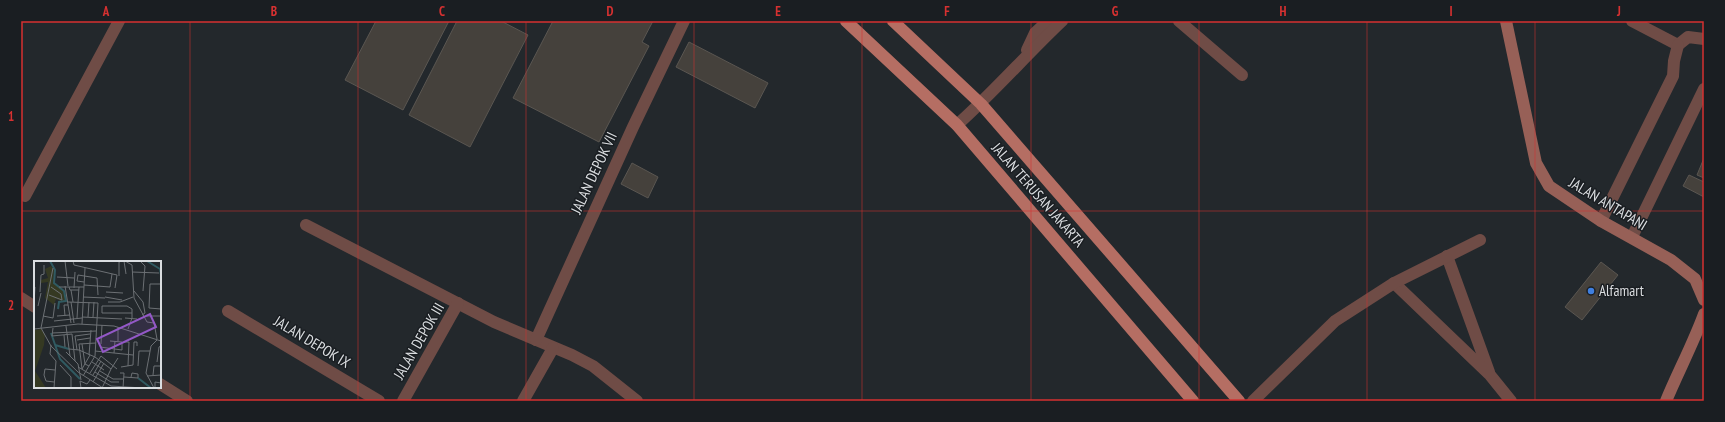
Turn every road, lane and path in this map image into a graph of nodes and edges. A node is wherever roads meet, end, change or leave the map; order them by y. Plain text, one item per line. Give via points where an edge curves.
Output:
1 (119, 21) edge
2 (684, 21) edge
3 (846, 21) edge
4 (893, 21) edge
5 (1048, 21) edge
6 (1062, 21) edge
7 (1179, 21) edge
8 (1506, 21) edge
9 (1632, 21) edge
10 (1704, 39) edge
11 (1678, 45) junction
12 (1026, 56) junction
13 (1242, 75) dead end
14 (1704, 89) edge
15 (981, 104) junction
16 (957, 126) junction
17 (25, 196) dead end
18 (1601, 221) junction
19 (306, 225) dead end
20 (1632, 237) junction
21 (1480, 240) dead end
22 (1447, 256) junction
23 (1394, 283) junction
24 (21, 298) edge
25 (1704, 300) edge
26 (458, 303) junction
27 (34, 306) edge
28 (228, 311) dead end
29 (1704, 314) edge
30 (536, 340) junction
31 (553, 348) junction
32 (1490, 375) junction
33 (161, 385) edge
34 (187, 401) edge
35 (378, 401) edge
36 (403, 401) edge
37 (523, 401) edge
38 (637, 401) edge
39 (1193, 401) edge
40 (1239, 401) edge
41 (1253, 401) edge
42 (1511, 401) edge
43 (1666, 401) edge

1 - 17 street
2 - 30 street, JALAN DEPOK VII
3 - 16 main road, JALAN TERUSAN JAKARTA
4 - 15 main road, JALAN TERUSAN JAKARTA
5 - 12 street via 1029,43
6 - 12 street
7 - 13 street
8 - 18 street, JALAN ANTAPANI via 1536,163 1549,186
9 - 11 street
10 - 11 street via 1688,37
11 - 18 street via 1673,76
12 - 15 street
14 - 20 street
15 - 16 street
15 - 40 main road, JALAN TERUSAN JAKARTA
16 - 39 main road, JALAN TERUSAN JAKARTA
18 - 20 street, JALAN ANTAPANI
19 - 26 street
20 - 25 street, JALAN ANTAPANI via 1671,260 1695,280
21 - 22 street
22 - 23 street
22 - 32 street
23 - 32 street
23 - 41 street via 1335,320
24 - 27 street
26 - 30 street, JALAN DEPOK III
26 - 36 street, JALAN DEPOK III
28 - 35 street, JALAN DEPOK IX
29 - 43 street
30 - 31 street, JALAN DEPOK III
31 - 37 street
31 - 38 street, JALAN DEPOK III via 593,366
32 - 42 street
33 - 34 street

